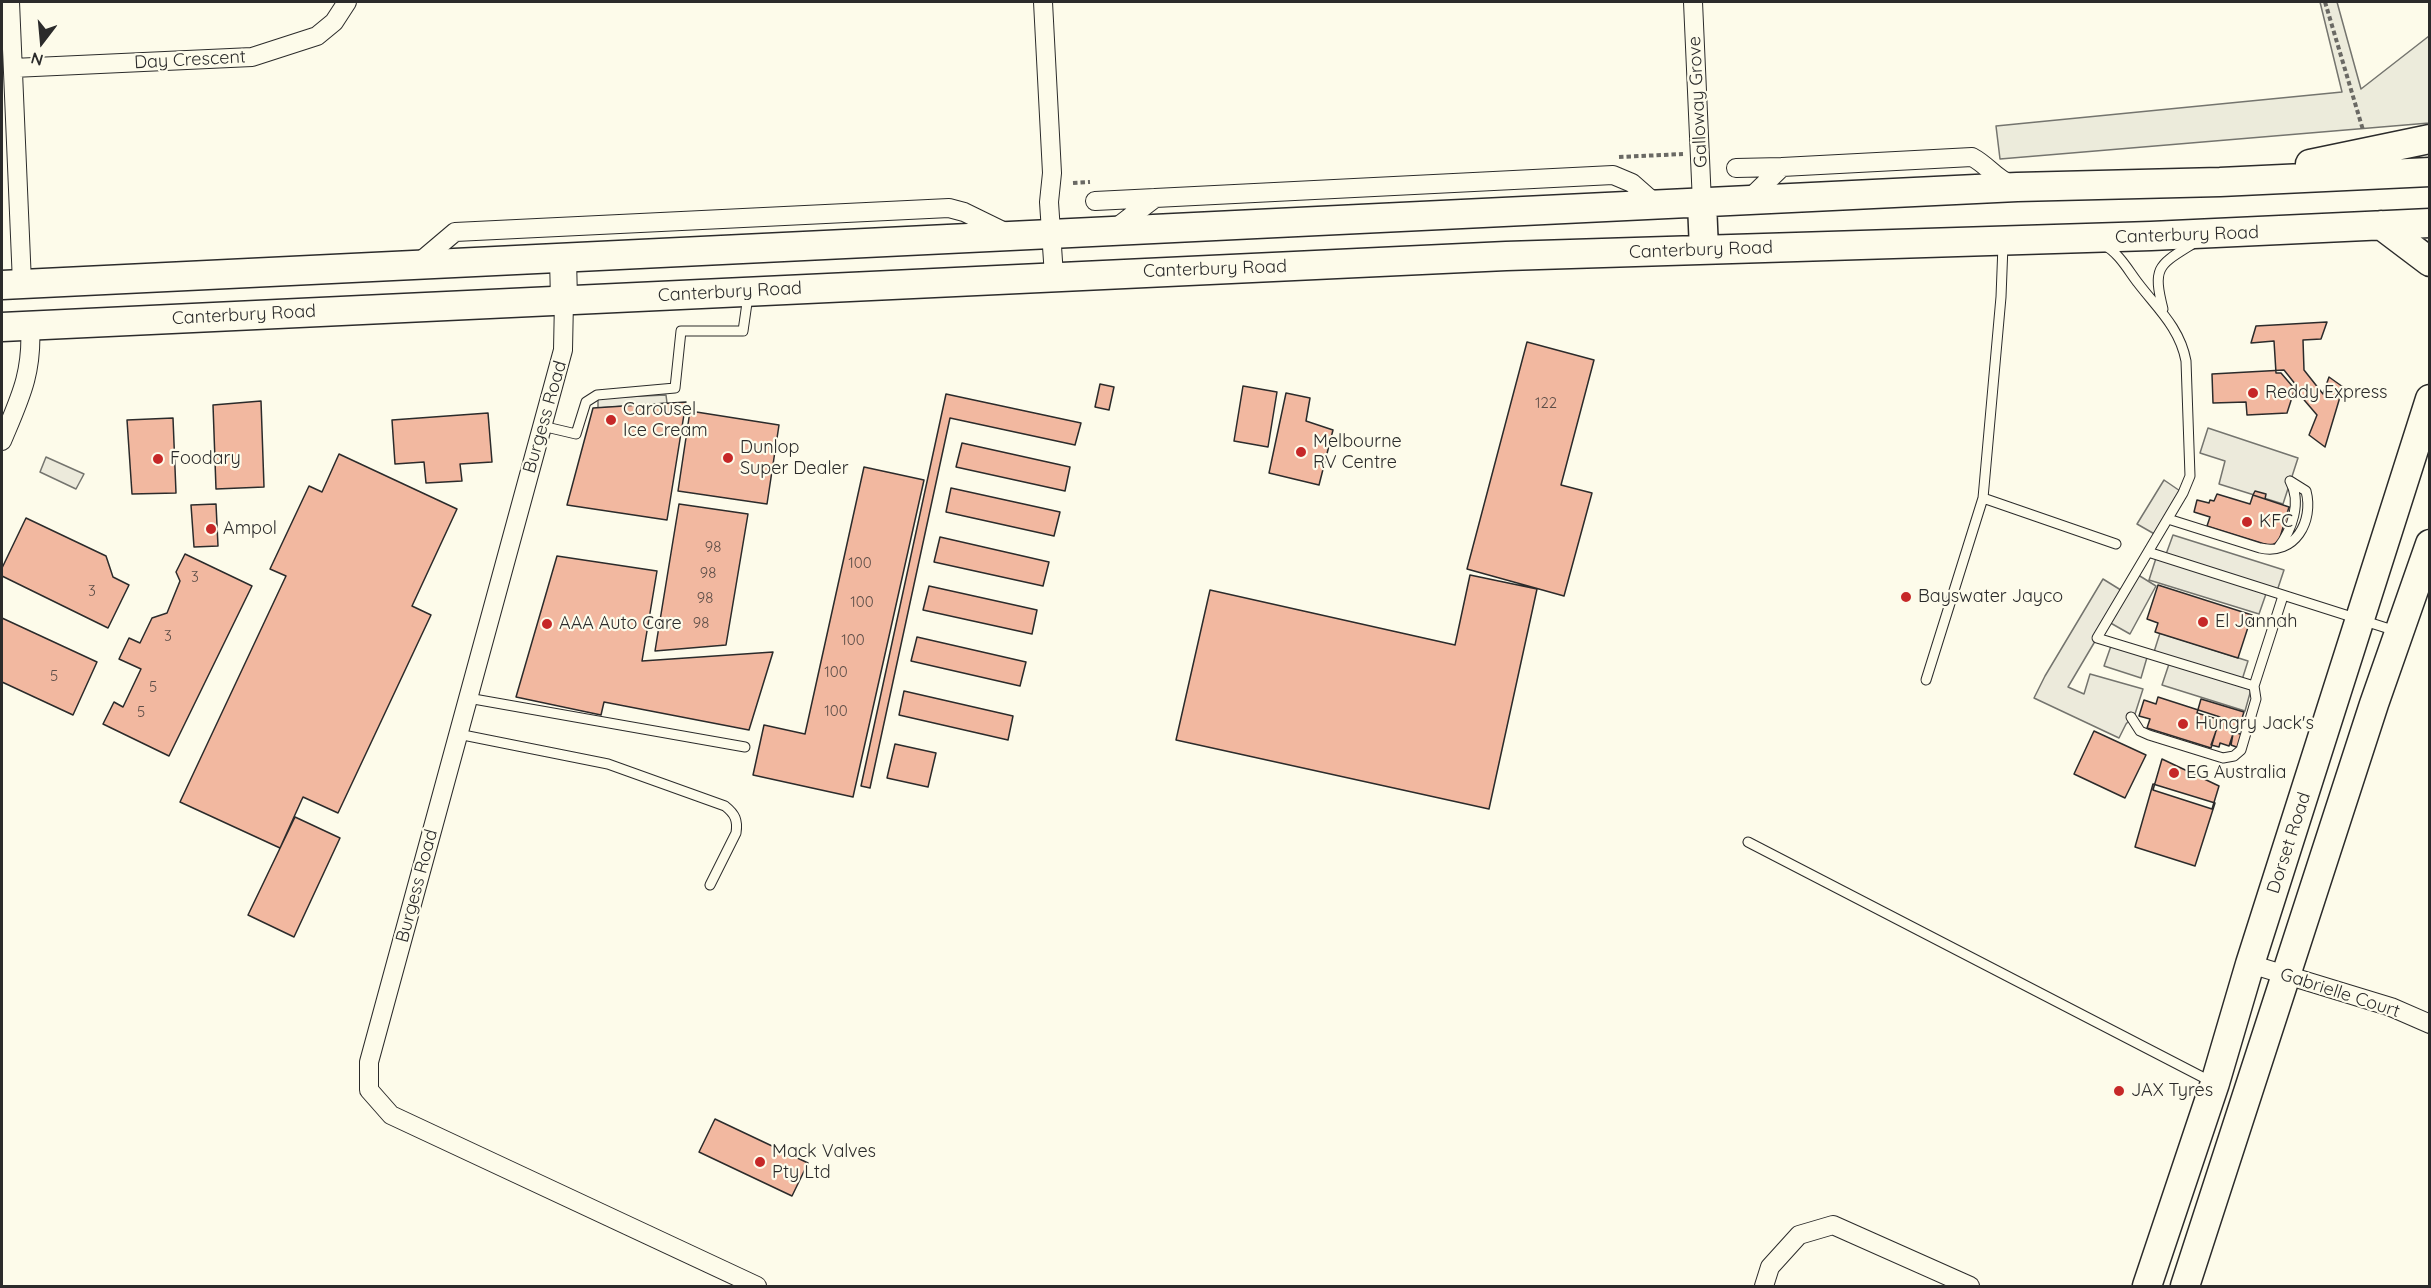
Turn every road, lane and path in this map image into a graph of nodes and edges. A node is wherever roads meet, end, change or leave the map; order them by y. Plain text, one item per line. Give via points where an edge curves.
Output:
1 (10, 2) edge
2 (347, 2) edge
3 (1043, 2) edge
4 (1693, 2) edge
5 (2325, 2) edge
6 (13, 68) junction
7 (2364, 133) dead end
8 (2430, 139) edge
9 (1782, 167) junction
10 (1736, 168) dead end
11 (2430, 172) edge
12 (2220, 182) junction
13 (2017, 187) junction
14 (1155, 198) junction
15 (1095, 201) dead end
16 (1747, 201) junction
17 (1702, 203) junction
18 (1657, 205) junction
19 (2430, 223) edge
20 (2381, 225) junction
21 (1111, 232) junction
22 (2209, 233) junction
23 (1056, 235) junction
24 (1013, 236) junction
25 (2093, 238) junction
26 (2004, 240) junction
27 (1704, 250) junction
28 (563, 258) junction
29 (2430, 262) edge
30 (414, 266) junction
31 (1060, 275) junction
32 (12, 284) edge
33 (748, 291) junction
34 (564, 300) junction
35 (2164, 312) junction
36 (30, 326) junction
37 (2, 327) edge
38 (2430, 399) edge
39 (542, 426) junction
40 (2, 441) edge
41 (1983, 498) junction
42 (2168, 519) junction
43 (2116, 544) dead end
44 (2430, 544) edge
45 (2278, 548) junction
46 (2148, 552) junction
47 (2283, 596) junction
48 (2360, 620) junction
49 (2398, 632) junction
50 (1926, 680) dead end
51 (2254, 687) junction
52 (468, 698) junction
53 (2131, 717) dead end
54 (458, 734) junction
55 (745, 747) dead end
56 (1748, 842) dead end
57 (710, 885) dead end
58 (2250, 964) junction
59 (2286, 975) junction
60 (2430, 1024) edge
61 (2215, 1083) junction
62 (757, 1287) edge
63 (1764, 1287) edge
64 (1970, 1287) edge
65 (2147, 1287) edge
66 (2186, 1287) edge

1 - 6 street
2 - 6 street, Day Crescent via 334,22 317,36 252,57
3 - 23 street via 1052,172 1049,202
4 - 17 street, Galloway Grove
5 - 7 path
6 - 32 street
8 - 12 main road
9 - 10 street
9 - 13 street via 1972,157 1987,165 2001,181
9 - 16 street
11 - 12 main road
12 - 13 main road
13 - 16 main road
14 - 15 street
14 - 18 street via 1613,175 1632,183
14 - 21 street
16 - 17 main road
17 - 18 main road
17 - 27 main road
18 - 21 main road
19 - 20 main road, Canterbury Road
20 - 22 main road, Canterbury Road
20 - 29 main road
21 - 23 main road
22 - 25 main road, Canterbury Road
22 - 35 lane via 2169,257 2158,273
23 - 24 main road
23 - 31 street
24 - 28 main road
24 - 30 street via 949,208 455,232
25 - 26 main road, Canterbury Road
25 - 35 lane via 2119,258
26 - 27 main road, Canterbury Road
26 - 41 lane
27 - 31 main road, Canterbury Road
28 - 30 main road
28 - 34 street, Burgess Road
30 - 32 main road
31 - 33 main road, Canterbury Road
32 - 36 main road
33 - 34 main road, Canterbury Road
33 - 39 lane via 743,331 681,331 675,388 597,395 586,402 576,434
34 - 36 main road, Canterbury Road
34 - 39 street, Burgess Road via 563,350
35 - 42 lane via 2183,345 2186,361 2191,460 2185,490
36 - 37 main road, Canterbury Road
36 - 40 street via 29,372
38 - 48 main road, Dorset Road
39 - 52 street, Burgess Road
41 - 43 lane
41 - 50 lane
42 - 45 lane via 2259,548
42 - 46 lane
44 - 49 main road, Dorset Road
45 - 45 lane via 2301,533 2308,512 2306,491 2290,481 2296,505 2287,536
46 - 47 lane
46 - 51 lane via 2097,638
47 - 48 lane
47 - 51 lane
48 - 49 lane
48 - 58 main road, Dorset Road
49 - 59 main road, Dorset Road
51 - 53 lane via 2256,699 2241,750 2234,756 2223,758 2149,735 2140,731
52 - 54 street, Burgess Road
52 - 55 lane
54 - 57 lane via 608,764 725,806 734,813 736,833
54 - 62 street, Burgess Road via 369,1062 369,1090 391,1115
56 - 61 lane
58 - 59 street, Gabrielle Court
58 - 61 main road, Dorset Road
59 - 60 street, Gabrielle Court via 2391,1007
59 - 66 main road, Dorset Road
61 - 65 main road, Dorset Road
63 - 64 street via 1770,1267 1799,1235 1833,1225

